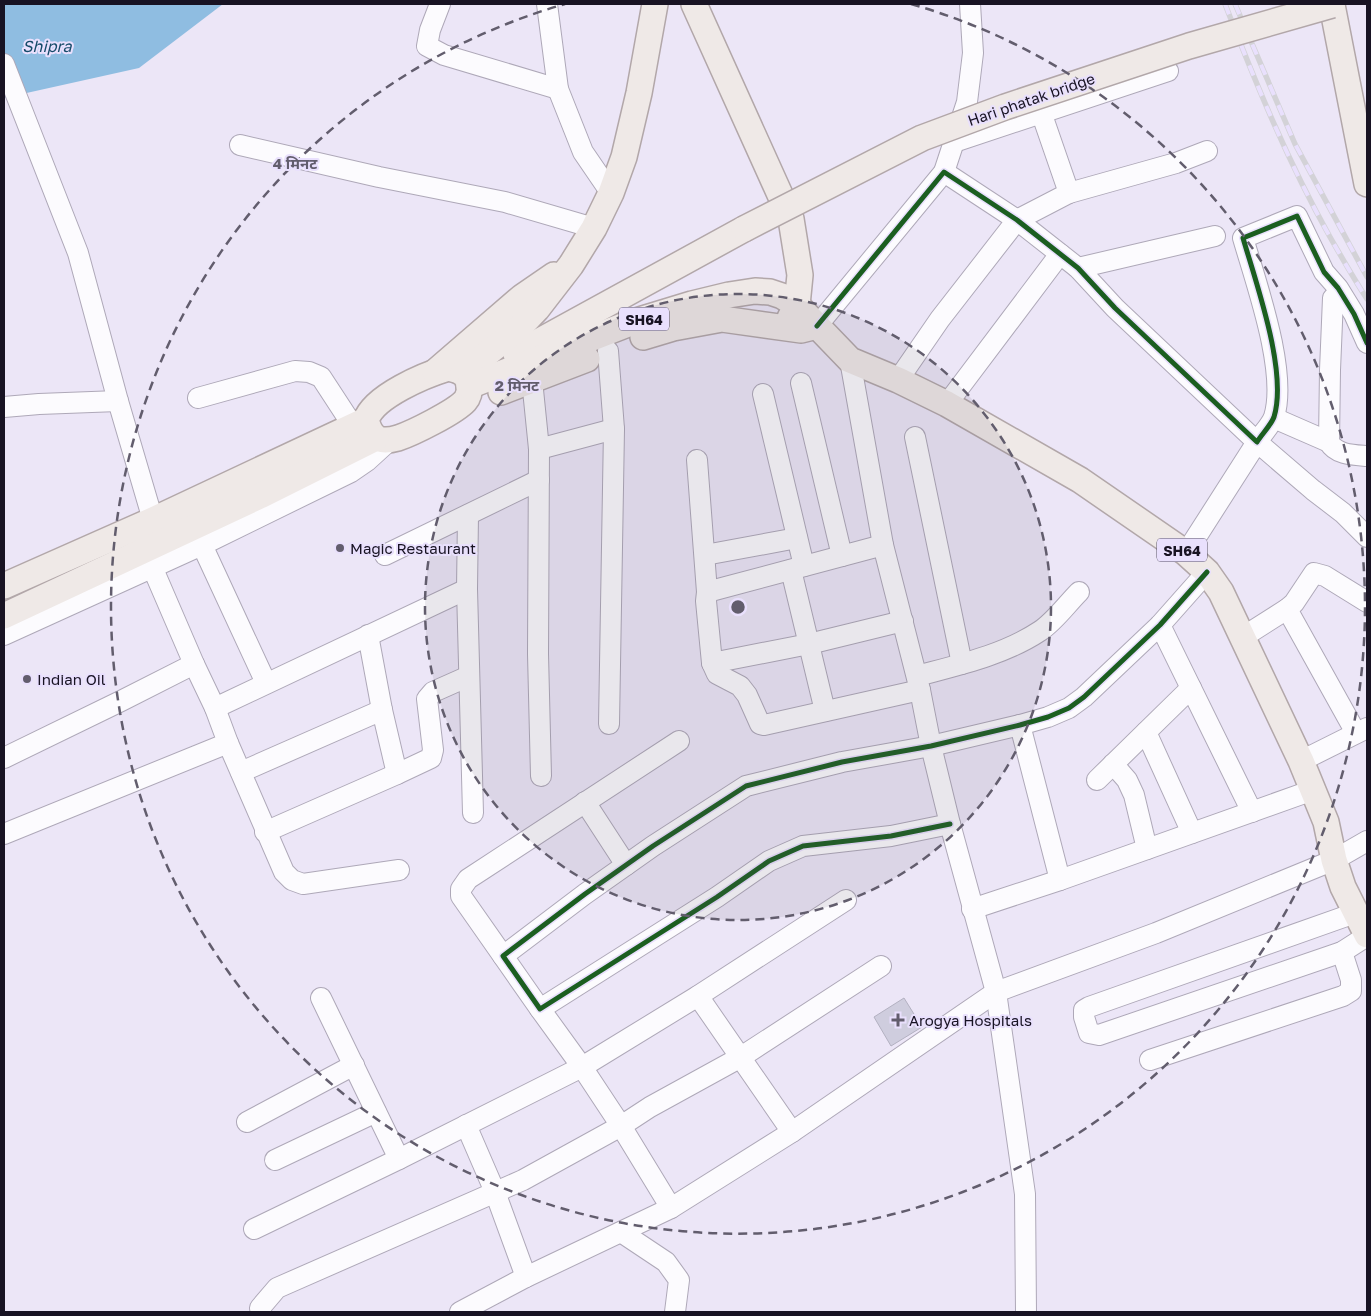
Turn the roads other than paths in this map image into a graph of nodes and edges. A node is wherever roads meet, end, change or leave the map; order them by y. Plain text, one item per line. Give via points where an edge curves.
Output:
1 (440, 4) edge
2 (547, 4) edge
3 (655, 4) edge
4 (694, 4) edge
5 (970, 4) edge
6 (1335, 4) edge
7 (4, 64) edge
8 (1168, 71) dead end
9 (558, 89) junction
10 (1041, 112) junction
11 (954, 142) junction
12 (240, 145) dead end
13 (1208, 150) dead end
14 (944, 172) junction
15 (1367, 184) edge
16 (611, 193) junction
17 (1069, 193) junction
18 (1017, 220) junction
19 (594, 228) junction
20 (1215, 236) dead end
21 (1060, 254) junction
22 (571, 265) junction
23 (1078, 268) junction
24 (1333, 298) dead end
25 (797, 305) junction
26 (817, 326) junction
27 (784, 329) junction
28 (1367, 343) edge
29 (608, 351) junction
30 (850, 360) junction
31 (435, 372) junction
32 (532, 380) junction
33 (898, 380) junction
34 (801, 383) dead end
35 (466, 385) junction
36 (764, 394) dead end
37 (198, 398) dead end
38 (118, 402) junction
39 (947, 404) junction
40 (4, 407) edge
41 (1274, 418) junction
42 (614, 429) junction
43 (371, 431) junction
44 (915, 437) dead end
45 (1257, 442) junction
46 (1329, 442) junction
47 (539, 449) junction
48 (1367, 456) edge
49 (698, 460) dead end
50 (539, 480) junction
51 (468, 515) junction
52 (154, 520) junction
53 (1367, 536) edge
54 (797, 538) junction
55 (202, 545) junction
56 (884, 545) junction
57 (1186, 553) junction
58 (385, 555) dead end
59 (704, 555) junction
60 (842, 556) junction
61 (149, 557) junction
62 (797, 568) junction
63 (1207, 572) junction
64 (4, 586) edge
65 (467, 589) junction
66 (707, 592) junction
67 (1079, 592) dead end
68 (1367, 602) edge
69 (1287, 609) junction
70 (4, 616) edge
71 (903, 621) junction
72 (1160, 625) junction
73 (4, 635) edge
74 (368, 635) junction
75 (1243, 637) junction
76 (809, 644) junction
77 (194, 664) junction
78 (712, 664) junction
79 (962, 664) junction
80 (469, 676) junction
81 (918, 683) junction
82 (266, 684) junction
83 (1190, 688) junction
84 (215, 708) junction
85 (382, 710) junction
86 (825, 711) junction
87 (609, 724) dead end
88 (1020, 725) junction
89 (1362, 731) edge
90 (1146, 732) junction
91 (679, 741) dead end
92 (228, 743) junction
93 (931, 746) junction
94 (4, 758) edge
95 (1301, 761) junction
96 (1113, 764) junction
97 (241, 772) junction
98 (397, 774) junction
99 (541, 776) dead end
100 (1097, 780) dead end
101 (1313, 790) junction
102 (585, 802) junction
103 (1252, 812) junction
104 (473, 813) dead end
105 (950, 824) junction
106 (265, 832) junction
107 (1192, 833) junction
108 (4, 834) edge
109 (1367, 841) edge
110 (1147, 849) junction
111 (1334, 860) junction
112 (626, 865) junction
113 (399, 870) dead end
114 (1060, 880) junction
115 (846, 900) dead end
116 (972, 909) junction
117 (1364, 926) edge
118 (1342, 952) junction
119 (503, 956) junction
120 (881, 966) dead end
121 (996, 992) junction
122 (698, 996) junction
123 (321, 998) dead end
124 (540, 1009) junction
125 (741, 1057) junction
126 (1150, 1060) dead end
127 (354, 1065) junction
128 (582, 1067) junction
129 (376, 1112) junction
130 (247, 1122) dead end
131 (466, 1125) junction
132 (621, 1126) junction
133 (792, 1132) junction
134 (275, 1160) dead end
135 (399, 1160) junction
136 (495, 1192) junction
137 (671, 1208) junction
138 (254, 1229) dead end
139 (621, 1232) junction
140 (526, 1277) junction
141 (261, 1312) edge
142 (460, 1312) edge
143 (675, 1312) edge
144 (1026, 1312) edge

1 - 9 street via 427,46 444,55
2 - 9 street
3 - 16 main road via 639,93 624,157
4 - 25 main road via 791,219 800,275
5 - 11 street via 973,53 967,102
6 - 15 main road
6 - 35 main road, Hari phatak bridge, bridge via 1189,46 922,138 744,229
7 - 38 street via 78,253
8 - 10 street
9 - 16 street via 584,152
10 - 11 street
10 - 17 street
11 - 14 street
12 - 19 street via 505,202
13 - 17 street
14 - 18 street
14 - 26 street
16 - 19 main road
17 - 18 street
18 - 21 street
18 - 33 street via 940,319
19 - 22 main road
20 - 23 street
21 - 23 street
21 - 39 street
22 - 31 main road via 522,297
22 - 35 main road via 537,309
23 - 45 street via 1115,308
24 - 46 street
25 - 26 main road, SH64
25 - 27 main road
25 - 35 main road, SH64 via 770,292 728,295 633,322
26 - 27 main road, SH64 via 801,330
26 - 30 main road, SH64
27 - 29 main road, SH64 via 722,319 673,328
28 - 41 street via 1354,314 1324,272 1297,216 1243,238 1265,311 1276,373
29 - 32 main road, SH64
29 - 42 street
30 - 33 main road, SH64
30 - 56 street
31 - 35 main road via 448,368
31 - 43 main road via 404,387 371,410
32 - 35 main road, SH64 via 504,391
32 - 47 street
33 - 39 main road, SH64
34 - 60 street
35 - 43 main road via 450,411 425,425 399,437
36 - 54 street
37 - 43 street via 295,371 309,372 320,377
38 - 40 street
38 - 52 street
39 - 57 main road, SH64 via 1080,480
41 - 45 street
41 - 46 street
42 - 47 street
42 - 87 street
43 - 52 main road
43 - 55 street via 367,461 351,472
43 - 61 main road
44 - 79 street
45 - 53 street
45 - 57 street
46 - 48 street via 1346,454
47 - 50 street
49 - 59 street
50 - 51 street
50 - 99 street
51 - 58 street
51 - 65 street
52 - 64 main road
54 - 59 street
54 - 62 street
55 - 61 street
55 - 82 street
56 - 60 street
56 - 71 street
57 - 63 main road, SH64
59 - 66 street
60 - 62 street
61 - 70 main road
61 - 73 street
61 - 77 street
62 - 66 street
62 - 76 street
63 - 72 street
63 - 75 main road, SH64 via 1221,592
65 - 74 street
65 - 80 street
66 - 78 street
67 - 79 street via 1042,630 1015,645
68 - 69 street via 1325,576 1314,573
69 - 75 street
69 - 89 street
71 - 76 street
71 - 81 street
72 - 83 street
72 - 88 street via 1084,697 1062,711
74 - 82 street
74 - 85 street
75 - 95 main road, SH64
76 - 78 street
76 - 86 street
77 - 84 street
77 - 94 street
78 - 86 street via 717,674 740,686 760,724
79 - 81 street
80 - 98 street via 433,692 427,699 433,755
80 - 104 street
81 - 86 street
81 - 93 street
82 - 84 street
83 - 90 street
83 - 103 street
84 - 92 street
85 - 97 street
85 - 98 street
88 - 93 street
88 - 114 street
89 - 95 street
90 - 96 street
90 - 107 street
91 - 102 street
92 - 97 street
92 - 108 street
93 - 105 street
93 - 112 street via 842,762 746,786
95 - 101 main road, SH64
96 - 100 street
96 - 110 street via 1127,780 1134,795
97 - 106 street
98 - 106 street
101 - 103 street
101 - 111 main road, SH64 via 1326,822
102 - 112 street
102 - 119 street via 468,879 461,889 461,896
103 - 107 street
105 - 116 street
105 - 124 street via 891,836 803,846 769,861
106 - 113 street via 284,872 303,884
107 - 110 street
109 - 111 street
110 - 114 street
111 - 117 main road, SH64 via 1343,887
111 - 121 street via 1156,933
112 - 119 street
114 - 116 street
115 - 122 street
116 - 121 street
117 - 118 street
117 - 118 street via 1089,1007 1084,1010 1084,1017 1089,1033 1099,1035
118 - 126 street via 1352,980 1351,992
119 - 124 street
120 - 125 street
121 - 133 street
121 - 144 street via 1025,1194
122 - 125 street
122 - 128 street
123 - 127 street
124 - 128 street
125 - 132 street
125 - 133 street
127 - 129 street
127 - 130 street
128 - 131 street
128 - 132 street
129 - 134 street
129 - 135 street
131 - 135 street
131 - 136 street
132 - 136 street
132 - 137 street
133 - 137 street
135 - 138 street
136 - 140 street
136 - 141 street via 277,1288 260,1308
137 - 139 street
139 - 140 street
139 - 143 street via 666,1262 679,1280
140 - 142 street

